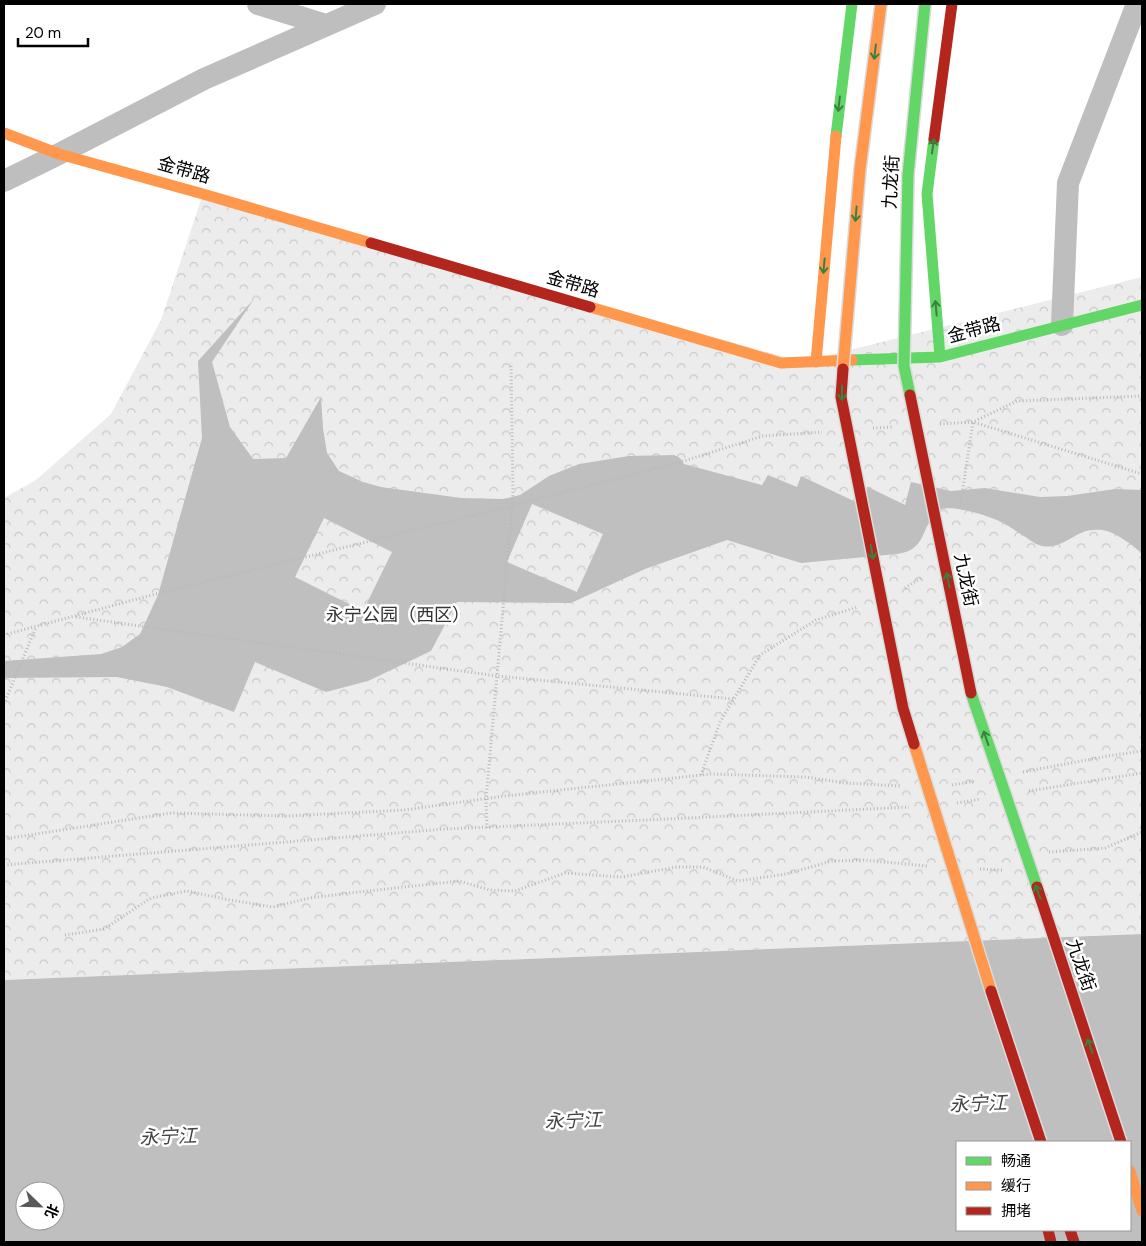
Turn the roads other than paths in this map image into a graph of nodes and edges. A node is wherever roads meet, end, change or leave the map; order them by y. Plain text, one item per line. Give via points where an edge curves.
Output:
1 (258, 4) edge
2 (375, 4) edge
3 (852, 4) edge
4 (881, 4) edge
5 (925, 4) edge
6 (952, 4) edge
7 (1137, 4) edge
8 (326, 26) junction
9 (4, 133) edge
10 (59, 154) junction
11 (4, 181) edge
12 (1142, 305) edge
13 (1062, 325) junction
14 (940, 357) junction
15 (816, 362) junction
16 (1000, 1020) junction
17 (1101, 1079) junction
18 (1023, 1124) dead end
19 (1041, 1141) edge
20 (1121, 1141) edge
21 (1130, 1141) edge
22 (1131, 1174) edge
23 (1142, 1212) edge

1 - 8 street
2 - 8 street
3 -> 15 main road via 834,152
4 -> 16 main road, 九龙街, bridge via 860,169 842,397 903,708
17 -> 5 main road, 九龙街, bridge via 971,693 904,366 908,175
14 -> 6 main road, 九龙街 via 927,194
7 - 13 street via 1068,183
8 - 10 street via 204,79
9 - 10 main road, 金带路
10 - 11 street
10 - 15 main road, 金带路 via 781,363
12 - 13 main road, 金带路
13 - 14 main road, 金带路
14 - 15 main road, 金带路
16 - 18 main road, bridge
16 - 19 main road, 九龙街, bridge
17 - 20 main road, 九龙街, bridge
17 - 21 main road, bridge
22 - 23 main road

